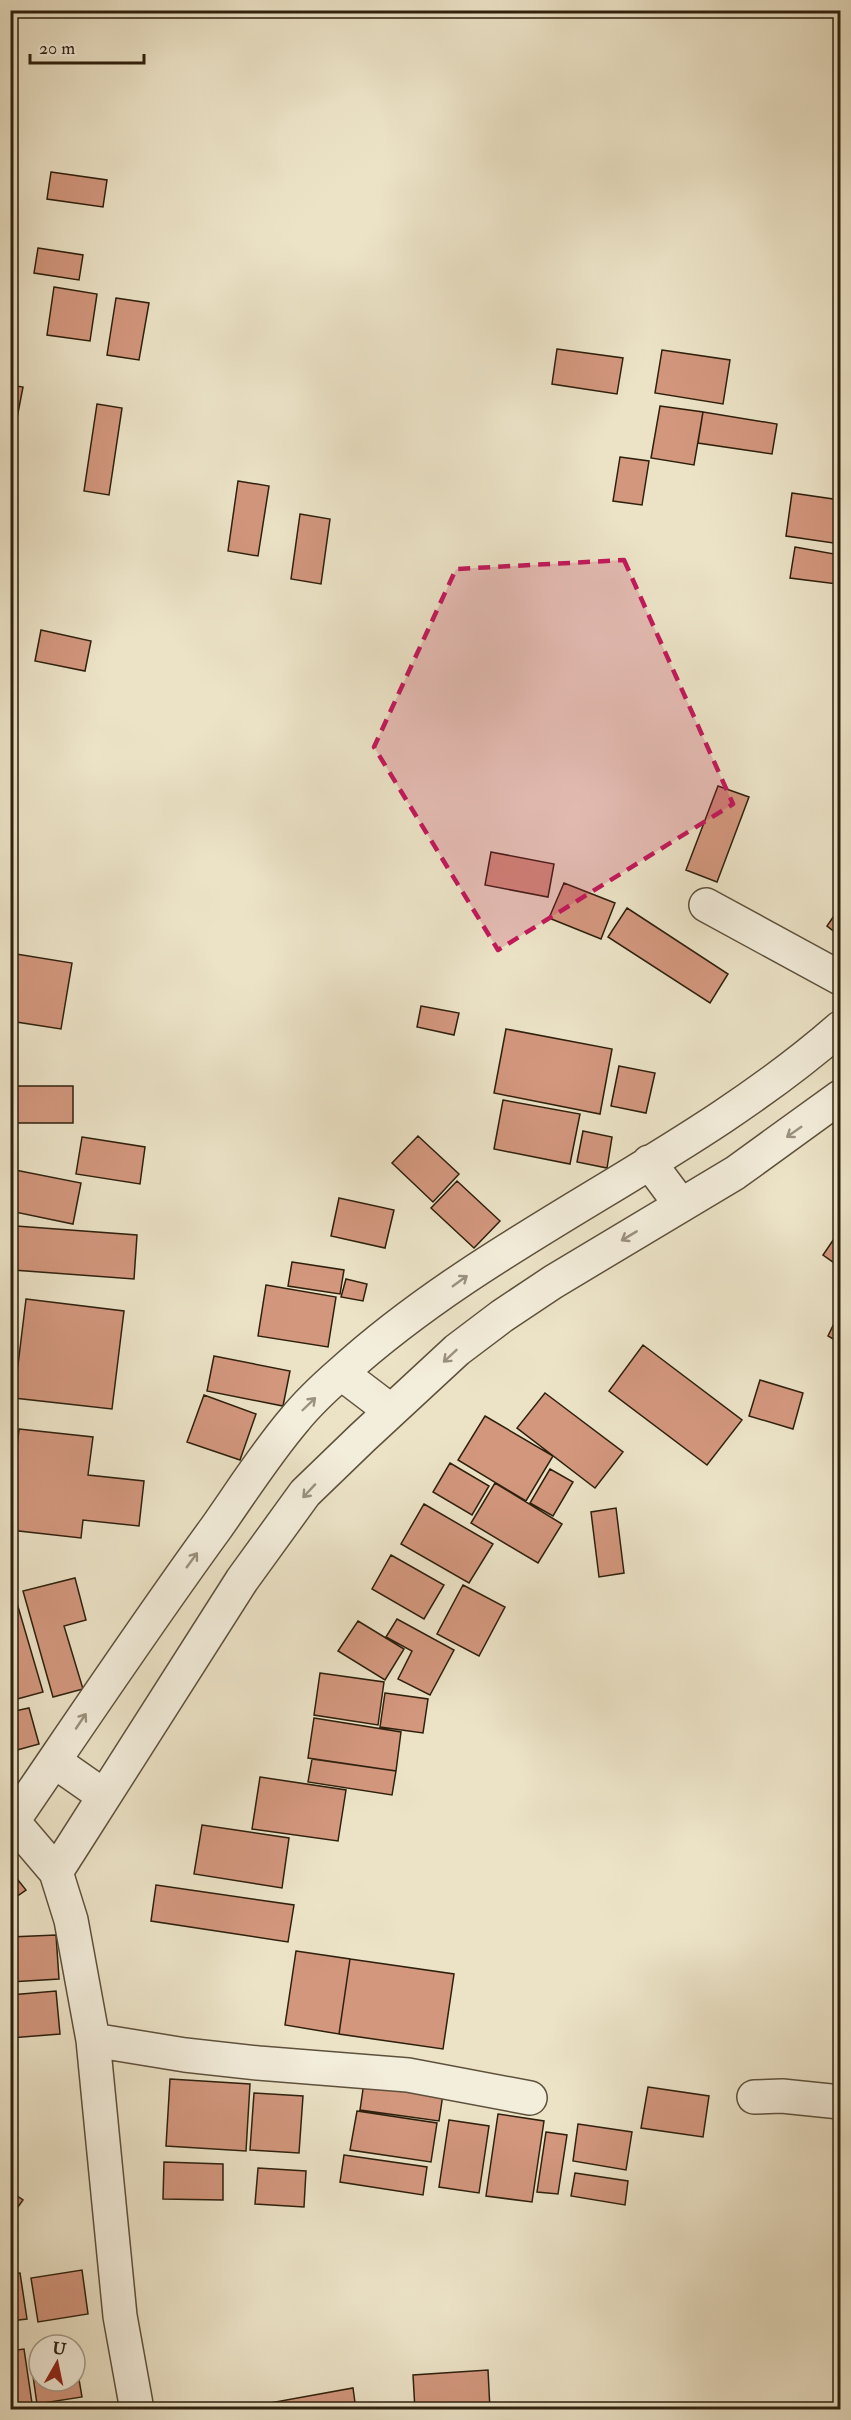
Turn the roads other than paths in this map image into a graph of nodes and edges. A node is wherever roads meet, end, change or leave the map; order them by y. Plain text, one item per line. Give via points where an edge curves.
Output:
1 (706, 905) dead end
2 (840, 978) edge
3 (840, 1028) edge
4 (840, 1097) edge
5 (650, 1162) junction
6 (681, 1205) junction
7 (341, 1373) junction
8 (391, 1411) junction
9 (54, 1761) junction
10 (104, 1796) junction
11 (12, 1820) edge
12 (56, 1872) junction
13 (93, 2040) junction
14 (754, 2097) dead end
15 (530, 2098) dead end
16 (840, 2102) edge
17 (138, 2409) edge

1 - 2 street
3 - 5 street via 720,1120
4 -> 6 street via 735,1173
5 - 6 street
7 -> 5 street via 484,1264
6 -> 8 street via 502,1316 457,1350
7 - 8 street
9 -> 7 street via 168,1593 296,1418
8 -> 10 street via 305,1494 242,1580
9 - 10 street
9 - 11 street
10 - 12 street
11 - 12 street
12 - 13 street via 71,1920
13 - 15 street via 185,2055 408,2075
13 - 17 street via 120,2316
14 - 16 street

